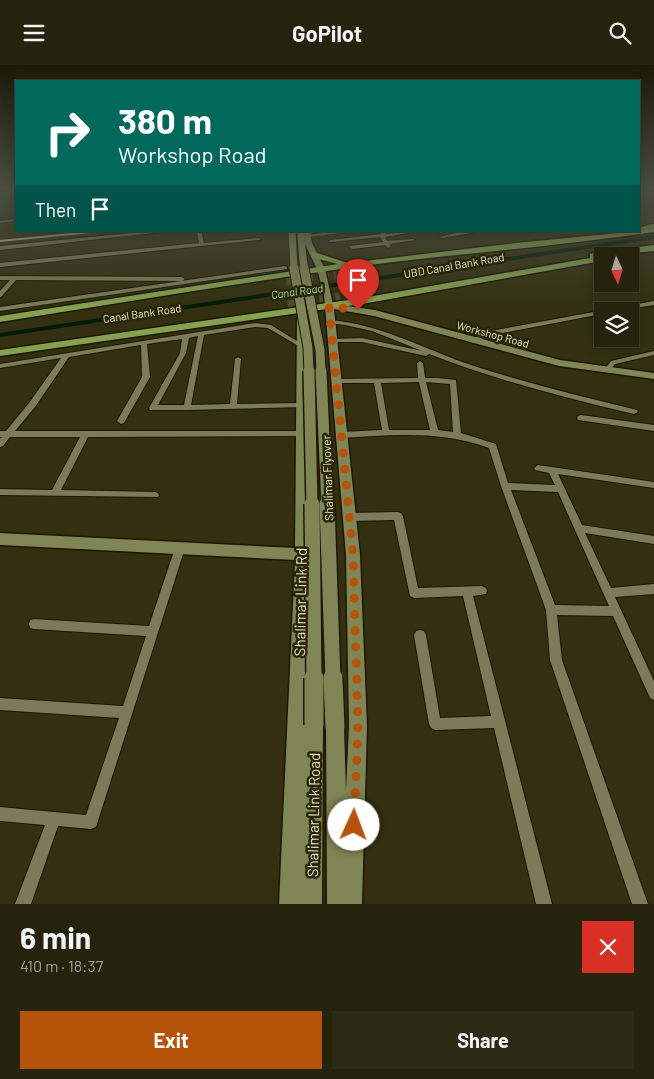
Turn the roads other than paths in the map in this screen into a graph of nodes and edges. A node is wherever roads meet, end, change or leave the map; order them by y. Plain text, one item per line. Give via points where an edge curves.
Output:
1 (654, 228) edge
2 (640, 230) edge
3 (159, 232) edge
4 (199, 232) edge
5 (291, 232) edge
6 (291, 232) edge
7 (332, 232) edge
8 (466, 232) edge
9 (629, 232) edge
10 (305, 233) edge
11 (384, 233) edge
12 (406, 233) edge
13 (442, 237) dead end
14 (590, 238) junction
15 (258, 239) dead end
16 (413, 240) dead end
17 (331, 241) dead end
18 (202, 244) junction
19 (387, 244) junction
20 (352, 247) dead end
21 (0, 248) edge
22 (654, 248) edge
23 (639, 250) edge
24 (314, 255) junction
25 (594, 256) edge
26 (594, 259) edge
27 (294, 260) junction
28 (0, 265) edge
29 (358, 265) junction
30 (286, 268) junction
31 (336, 273) tunnel mouth
32 (323, 274) junction
33 (289, 277) junction
34 (0, 278) edge
35 (15, 278) junction
36 (197, 281) junction
37 (0, 295) edge
38 (332, 299) junction
39 (654, 303) edge
40 (296, 306) junction
41 (639, 306) edge
42 (0, 309) edge
43 (594, 314) edge
44 (0, 319) edge
45 (254, 321) junction
46 (330, 322) junction
47 (0, 326) edge
48 (201, 335) junction
49 (186, 337) junction
50 (332, 341) junction
51 (473, 341) junction
52 (144, 344) junction
53 (0, 346) edge
54 (302, 346) junction
55 (0, 353) edge
56 (654, 353) edge
57 (66, 356) junction
58 (441, 357) junction
59 (238, 359) dead end
60 (420, 363) dead end
61 (0, 366) edge
62 (607, 370) junction
63 (654, 375) edge
64 (422, 380) junction
65 (336, 381) junction
66 (377, 381) junction
67 (300, 405) junction
68 (234, 407) junction
69 (187, 408) junction
70 (634, 412) dead end
71 (581, 418) dead end
72 (121, 421) dead end
73 (654, 428) edge
74 (435, 432) junction
75 (386, 433) junction
76 (301, 434) junction
77 (457, 434) junction
78 (4, 435) edge
79 (85, 435) junction
80 (341, 435) junction
81 (0, 445) edge
82 (538, 468) dead end
83 (552, 470) junction
84 (654, 485) edge
85 (505, 486) junction
86 (560, 489) junction
87 (0, 492) edge
88 (55, 493) junction
89 (155, 495) dead end
90 (349, 517) junction
91 (578, 527) junction
92 (0, 539) edge
93 (654, 540) edge
94 (180, 549) junction
95 (302, 554) junction
96 (654, 589) edge
97 (482, 591) dead end
98 (467, 592) junction
99 (608, 593) junction
100 (551, 610) junction
101 (616, 611) junction
102 (34, 624) dead end
103 (153, 631) junction
104 (420, 635) dead end
105 (654, 694) edge
106 (0, 704) edge
107 (127, 712) junction
108 (499, 722) junction
109 (314, 725) joint
110 (0, 814) edge
111 (54, 819) junction
112 (23, 904) edge
113 (290, 904) edge
114 (311, 904) edge
115 (338, 904) edge
116 (351, 904) edge
117 (544, 904) edge
118 (640, 904) edge

1 - 2 highway
3 - 21 street
4 - 18 street
5 - 27 main road, Shalimar Link Rd
6 - 109 main road, Shalimar Flyover, bridge via 308,348 311,397
7 - 10 street
8 - 13 street
9 - 14 highway
10 - 24 main road
10 - 115 main road, Shalimar Flyover, bridge via 304,268 320,350 323,396
11 - 12 street
11 - 17 street
11 - 19 street via 382,237
14 - 29 highway
14 - 31 highway
15 - 18 street
16 - 19 street
18 - 28 street
19 - 20 street
22 - 23 highway
24 - 29 highway
24 - 32 main road
25 - 38 highway, UBD Canal Bank Road
26 - 38 highway
27 - 30 highway
27 - 33 main road, Shalimar Link Rd
29 - 32 highway
30 - 33 highway
30 - 36 street
32 - 33 highway
32 - 38 main road
33 - 40 main road, Shalimar Link Rd, bridge
33 - 44 highway
33 - 47 highway, Canal Bank Road
34 - 35 street
35 - 36 street via 175,278
35 - 37 street
36 - 42 street
38 - 40 highway
38 - 46 main road
38 - 51 main road, Workshop Road
39 - 41 street
40 - 45 highway
40 - 53 highway, Canal Bank Road
40 - 54 main road, Shalimar Link Rd
43 - 51 street via 485,334
45 - 48 street
45 - 54 street via 270,326
45 - 55 highway
46 - 50 main road
46 - 58 street via 372,328
48 - 49 street
48 - 69 street
49 - 52 street
49 - 69 street via 183,353 153,408
50 - 58 street via 362,340
50 - 65 main road
51 - 62 main road, Workshop Road via 559,363
52 - 57 street
52 - 72 street via 146,377
54 - 67 main road, Shalimar Link Rd
56 - 62 street via 613,362
57 - 61 street
57 - 78 street via 32,405
58 - 70 street via 586,401
59 - 68 street
60 - 64 street
62 - 63 main road, Workshop Road
64 - 66 street
64 - 74 street
64 - 77 street via 453,382
65 - 66 street
65 - 80 main road
66 - 75 street
67 - 68 street
67 - 76 main road, Shalimar Link Rd
68 - 69 street
71 - 73 street
74 - 75 street
74 - 77 street
75 - 80 street
76 - 79 street
76 - 95 main road, Shalimar Link Rd
77 - 85 street via 493,447
78 - 79 street
78 - 81 street
79 - 88 street
80 - 90 main road
82 - 83 street
83 - 84 street
83 - 86 street
85 - 86 street
85 - 100 street
86 - 91 street
87 - 88 street
88 - 89 street
90 - 98 street via 398,516 414,593
90 - 116 main road via 358,726
91 - 93 street
91 - 99 street
92 - 94 main road
94 - 95 main road
94 - 103 street
95 - 113 main road, Shalimar Link Rd
96 - 99 street
97 - 98 street
98 - 108 street
99 - 101 street
100 - 101 street
100 - 118 street via 556,660
101 - 105 street
102 - 103 street
103 - 107 street
104 - 108 street via 435,724
106 - 107 street
107 - 111 street via 91,822
108 - 117 street
109 - 114 main road, Shalimar Link Road
110 - 111 street
111 - 112 street

